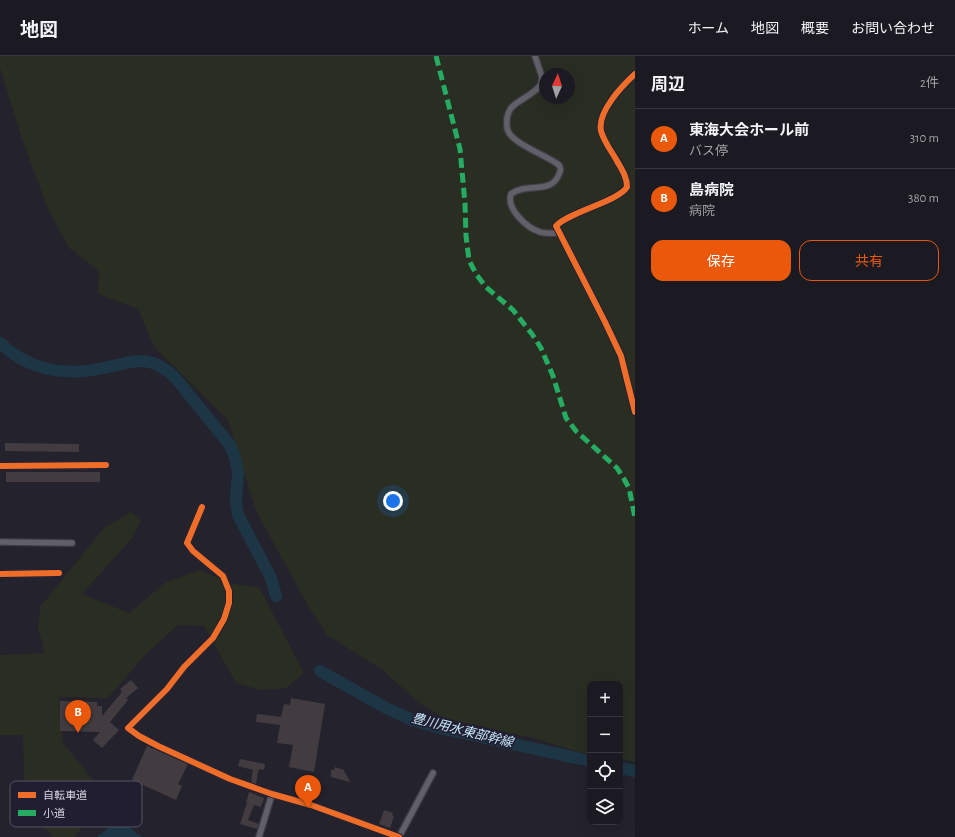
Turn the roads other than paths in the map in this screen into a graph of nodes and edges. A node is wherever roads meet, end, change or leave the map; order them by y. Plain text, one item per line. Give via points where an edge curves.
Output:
1 (535, 56) edge
2 (635, 74) edge
3 (559, 233) junction
4 (635, 412) edge
5 (106, 465) dead end
6 (0, 466) edge
7 (202, 507) dead end
8 (0, 542) edge
9 (72, 543) dead end
10 (0, 574) edge
11 (60, 574) dead end
12 (433, 773) dead end
13 (272, 794) junction
14 (259, 837) edge
15 (399, 837) edge

1 - 3 street via 542,84 511,108 506,123 512,136 559,165 560,172 551,185 515,190 511,194 510,202 518,217 531,228 540,232
2 - 3 street via 617,93 601,124 603,137 626,178 626,187 620,193 557,225
3 - 4 street via 621,356
5 - 6 street
7 - 13 street via 187,543 223,576 230,591 224,619 213,638 128,728 193,763
8 - 9 street
10 - 11 street
12 - 15 street
13 - 14 street
13 - 15 street via 311,805

